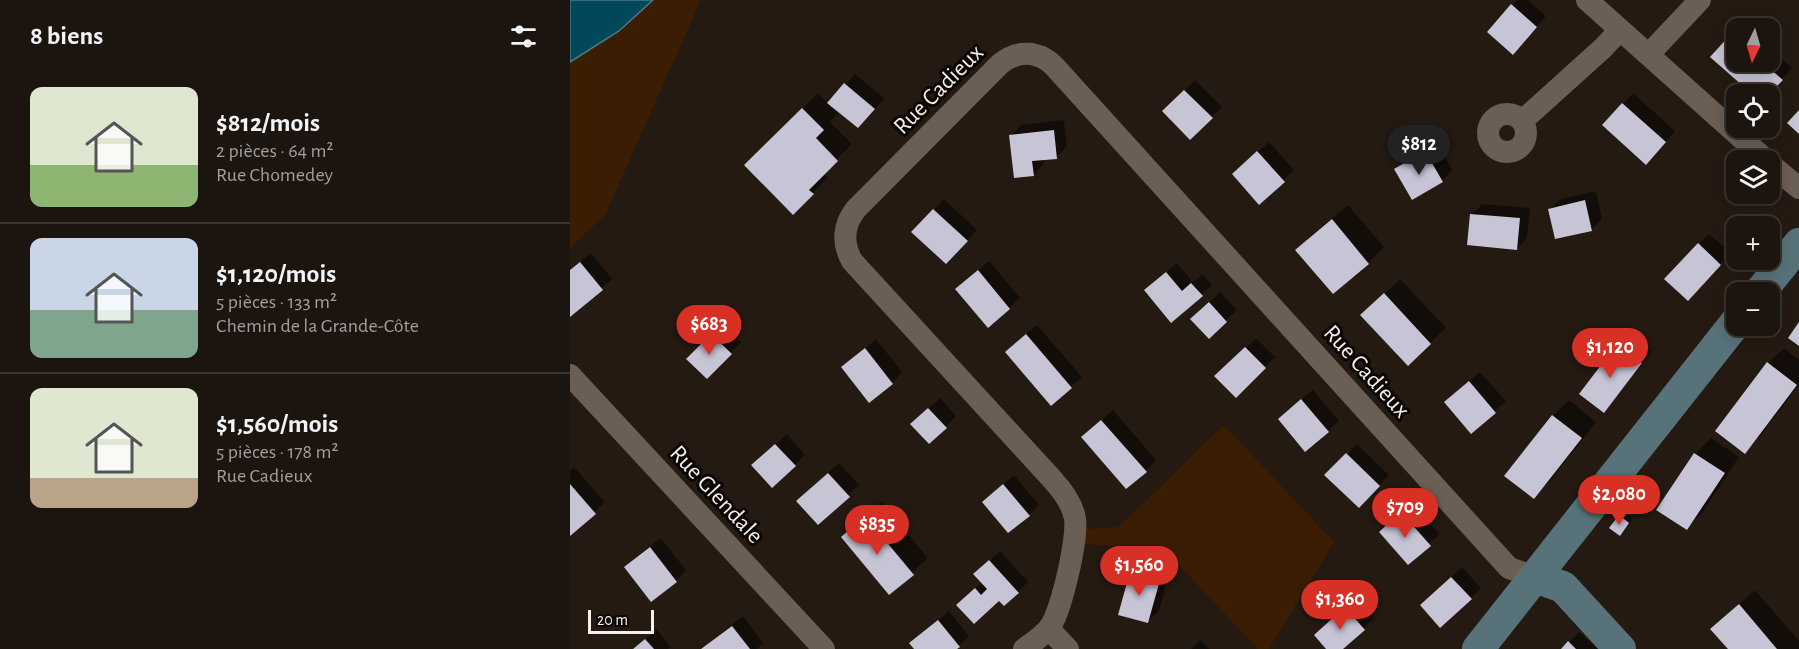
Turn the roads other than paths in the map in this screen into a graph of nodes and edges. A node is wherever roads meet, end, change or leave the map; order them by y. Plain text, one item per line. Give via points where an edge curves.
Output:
1 (1587, 0) edge
2 (1700, 0) edge
3 (1620, 30) junction
4 (1648, 54) junction
5 (1522, 121) dead end
6 (1755, 150) edge
7 (1780, 172) edge
8 (1799, 188) edge
9 (1799, 244) edge
10 (1768, 282) edge
11 (1726, 335) edge
12 (570, 375) edge
13 (1535, 577) junction
14 (1049, 629) junction
15 (824, 649) edge
16 (1024, 649) edge
17 (1068, 649) edge
18 (1478, 649) edge
19 (1620, 649) edge

1 - 3 street
2 - 4 street
3 - 4 street
3 - 5 street
4 - 6 street
7 - 8 street
9 - 10 main road
11 - 13 main road
12 - 15 street, Rue Glendale
13 - 14 street, Rue Cadieux via 1509,568 1054,66 1038,55 1024,53 1000,64 856,209 846,227 845,241 848,255 858,268 1067,498 1076,521 1075,539 1061,599
13 - 18 main road
13 - 19 main road via 1563,587
14 - 16 street
14 - 17 street

